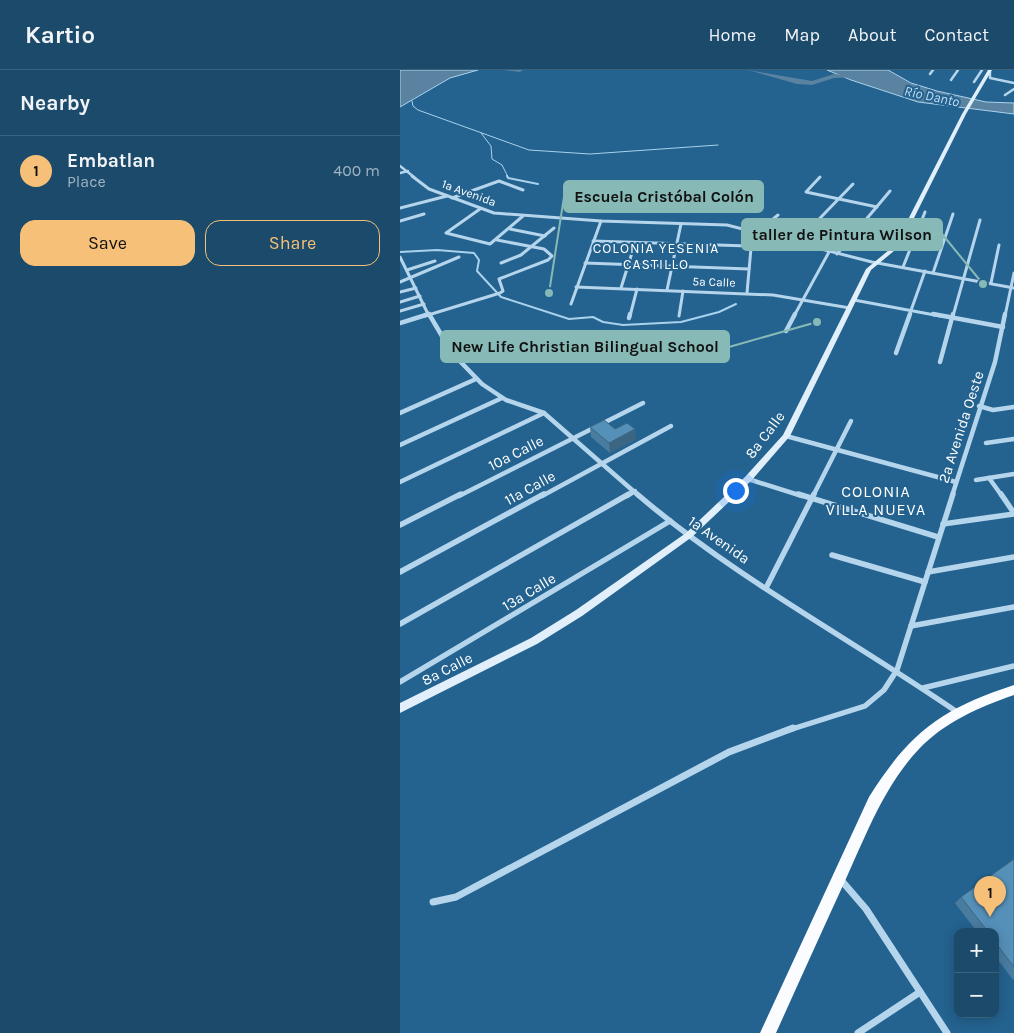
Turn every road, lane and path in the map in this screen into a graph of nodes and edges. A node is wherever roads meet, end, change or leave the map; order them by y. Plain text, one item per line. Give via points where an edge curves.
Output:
1 (933, 70) edge
2 (958, 70) edge
3 (982, 70) edge
4 (989, 71) edge
5 (930, 74) dead end
6 (951, 80) dead end
7 (974, 82) dead end
8 (1014, 83) edge
9 (1014, 89) edge
10 (1005, 95) dead end
11 (400, 166) edge
12 (408, 171) junction
13 (400, 173) edge
14 (820, 176) dead end
15 (853, 184) dead end
16 (523, 190) dead end
17 (890, 191) dead end
18 (450, 197) junction
19 (837, 198) junction
20 (876, 207) junction
21 (400, 208) edge
22 (480, 209) junction
23 (925, 212) dead end
24 (424, 214) dead end
25 (953, 214) dead end
26 (778, 215) dead end
27 (523, 216) junction
28 (980, 220) dead end
29 (400, 221) edge
30 (601, 221) junction
31 (681, 224) junction
32 (554, 228) dead end
33 (510, 229) junction
34 (756, 233) junction
35 (545, 236) junction
36 (497, 240) junction
37 (594, 241) junction
38 (636, 243) junction
39 (796, 243) junction
40 (677, 245) junction
41 (999, 246) dead end
42 (532, 247) junction
43 (751, 248) junction
44 (812, 248) junction
45 (829, 252) junction
46 (837, 254) junction
47 (459, 256) dead end
48 (400, 257) edge
49 (435, 261) dead end
50 (501, 262) dead end
51 (878, 262) junction
52 (585, 263) junction
53 (402, 265) edge
54 (629, 265) junction
55 (672, 266) junction
56 (903, 267) junction
57 (749, 269) junction
58 (408, 271) junction
59 (925, 271) junction
60 (933, 273) junction
61 (1014, 273) edge
62 (400, 275) edge
63 (411, 278) junction
64 (965, 279) junction
65 (400, 282) edge
66 (990, 283) junction
67 (576, 287) junction
68 (1013, 287) edge
69 (416, 288) junction
70 (621, 288) junction
71 (638, 289) junction
72 (667, 290) junction
73 (683, 291) junction
74 (400, 292) edge
75 (747, 293) junction
76 (420, 296) junction
77 (803, 299) junction
78 (854, 300) junction
79 (400, 302) edge
80 (424, 304) junction
81 (572, 304) dead end
82 (850, 308) junction
83 (400, 311) edge
84 (909, 311) junction
85 (430, 314) junction
86 (678, 316) dead end
87 (629, 318) dead end
88 (952, 318) junction
89 (400, 323) edge
90 (1003, 327) junction
91 (786, 331) dead end
92 (896, 353) dead end
93 (940, 362) dead end
94 (476, 379) junction
95 (502, 398) junction
96 (643, 403) dead end
97 (979, 406) junction
98 (1014, 406) edge
99 (400, 413) edge
100 (544, 413) junction
101 (851, 421) dead end
102 (671, 426) dead end
103 (786, 436) junction
104 (574, 438) junction
105 (1014, 438) edge
106 (986, 443) dead end
107 (400, 445) edge
108 (836, 450) junction
109 (603, 462) junction
110 (1014, 474) edge
111 (989, 478) junction
112 (748, 479) junction
113 (976, 480) dead end
114 (400, 482) edge
115 (956, 482) junction
116 (635, 491) junction
117 (812, 498) junction
118 (1014, 513) edge
119 (670, 521) junction
120 (943, 524) junction
121 (400, 525) edge
122 (689, 535) junction
123 (938, 537) junction
124 (832, 555) dead end
125 (1014, 557) edge
126 (400, 572) edge
127 (928, 572) junction
128 (924, 582) junction
129 (766, 588) junction
130 (1014, 607) edge
131 (400, 624) edge
132 (911, 626) junction
133 (1014, 666) edge
134 (897, 670) junction
135 (400, 682) edge
136 (923, 688) junction
137 (1014, 690) edge
138 (400, 708) edge
139 (957, 712) junction
140 (840, 879) junction
141 (433, 902) dead end
142 (920, 992) junction
143 (768, 1033) edge
144 (858, 1033) edge
145 (947, 1033) edge

1 - 5 street
2 - 6 street
3 - 7 street
4 - 8 street via 990,78
4 - 51 street, 8a Calle via 910,223 893,251
9 - 10 street
11 - 12 street, 1a Avenida
12 - 13 street
12 - 18 street, 1a Avenida via 427,188
14 - 19 street via 806,192
15 - 19 street
16 - 18 street via 498,182
17 - 20 street
18 - 21 street
18 - 22 street, 1a Avenida
19 - 20 street
19 - 39 street
20 - 46 street
22 - 27 street, 1a Avenida via 500,215
22 - 36 street via 446,233 487,244
23 - 56 street
24 - 29 street
25 - 60 street
26 - 34 street
27 - 30 street, 1a Avenida
27 - 33 street
28 - 64 street
30 - 31 street, 1a Avenida
30 - 37 street
31 - 34 street, 1a Avenida via 727,225
31 - 40 street
32 - 35 street
33 - 35 street
33 - 36 street
34 - 39 street, 1a Avenida
34 - 43 street
35 - 42 street
36 - 42 street
37 - 38 street
37 - 52 street
38 - 40 street
38 - 54 street
39 - 44 street, 1a Avenida
40 - 43 street
40 - 55 street
41 - 66 street
42 - 50 street
42 - 85 street via 552,254 548,260 498,279 503,291 494,296
43 - 44 street
43 - 57 street
44 - 45 street
45 - 46 street
45 - 77 street
46 - 51 street
47 - 63 street
48 - 53 street, 1a Avenida
49 - 58 street
51 - 56 street
51 - 78 street, 8a Calle via 869,270
52 - 54 street
52 - 67 street
53 - 58 street, 1a Avenida
54 - 55 street
54 - 70 street
55 - 57 street
55 - 72 street
56 - 59 street
57 - 75 street
58 - 62 street
58 - 63 street, 1a Avenida
59 - 60 street
59 - 84 street
60 - 64 street
61 - 68 street, 2a Avenida Oeste
63 - 65 street
63 - 69 street, 1a Avenida
64 - 66 street
64 - 88 street
66 - 68 street
67 - 70 street, 5a Calle
67 - 81 street
68 - 90 street, 2a Avenida Oeste
69 - 74 street
69 - 76 street, 1a Avenida
70 - 71 street, 5a Calle
71 - 72 street, 5a Calle
71 - 87 street
72 - 73 street, 5a Calle
73 - 75 street, 5a Calle
73 - 86 street
75 - 77 street, 5a Calle
76 - 79 street
76 - 80 street, 1a Avenida
77 - 82 street, 5a Calle
77 - 91 street
78 - 82 street, 8a Calle
78 - 84 street
80 - 83 street
80 - 85 street, 1a Avenida
82 - 103 street, 8a Calle
84 - 88 street
84 - 92 street
85 - 89 street
85 - 94 street, 1a Avenida via 450,352
88 - 90 street
88 - 93 street
90 - 97 street, 2a Avenida Oeste via 995,362
94 - 95 street, 1a Avenida
94 - 99 street
95 - 100 street, 1a Avenida via 530,405
95 - 107 street
96 - 104 street, 10a Calle
97 - 98 street via 993,410
97 - 115 street, 2a Avenida Oeste
100 - 104 street, 1a Avenida
100 - 114 street
101 - 108 street
102 - 109 street, 11a Calle
103 - 108 street
103 - 112 street, 8a Calle
104 - 109 street, 1a Avenida
104 - 121 street, 10a Calle
105 - 106 street
108 - 115 street
108 - 117 street
109 - 116 street, 1a Avenida
109 - 126 street, 11a Calle
110 - 111 street
111 - 113 street
111 - 118 street
112 - 117 street
112 - 122 street, 8a Calle
115 - 120 street, 2a Avenida Oeste
116 - 119 street, 1a Avenida
116 - 131 street
117 - 123 street
117 - 129 street
118 - 120 street
119 - 122 street, 1a Avenida
119 - 135 street, 13a Calle
120 - 123 street, 2a Avenida Oeste
122 - 129 street, 1a Avenida
122 - 138 street, 8a Calle via 534,641
123 - 127 street, 2a Avenida Oeste
124 - 128 street
125 - 127 street
127 - 128 street, 2a Avenida Oeste
128 - 132 street, 2a Avenida Oeste
129 - 134 street, 1a Avenida
130 - 132 street
132 - 134 street, 2a Avenida Oeste
133 - 136 street
134 - 136 street, 1a Avenida
134 - 141 street, 2a Avenida Oeste via 884,690 865,706 768,736 729,752 456,897
136 - 139 street, 1a Avenida
137 - 139 main road via 985,698
139 - 140 main road via 924,735 891,772
140 - 142 street via 866,909
140 - 143 main road
142 - 144 street
142 - 145 street

